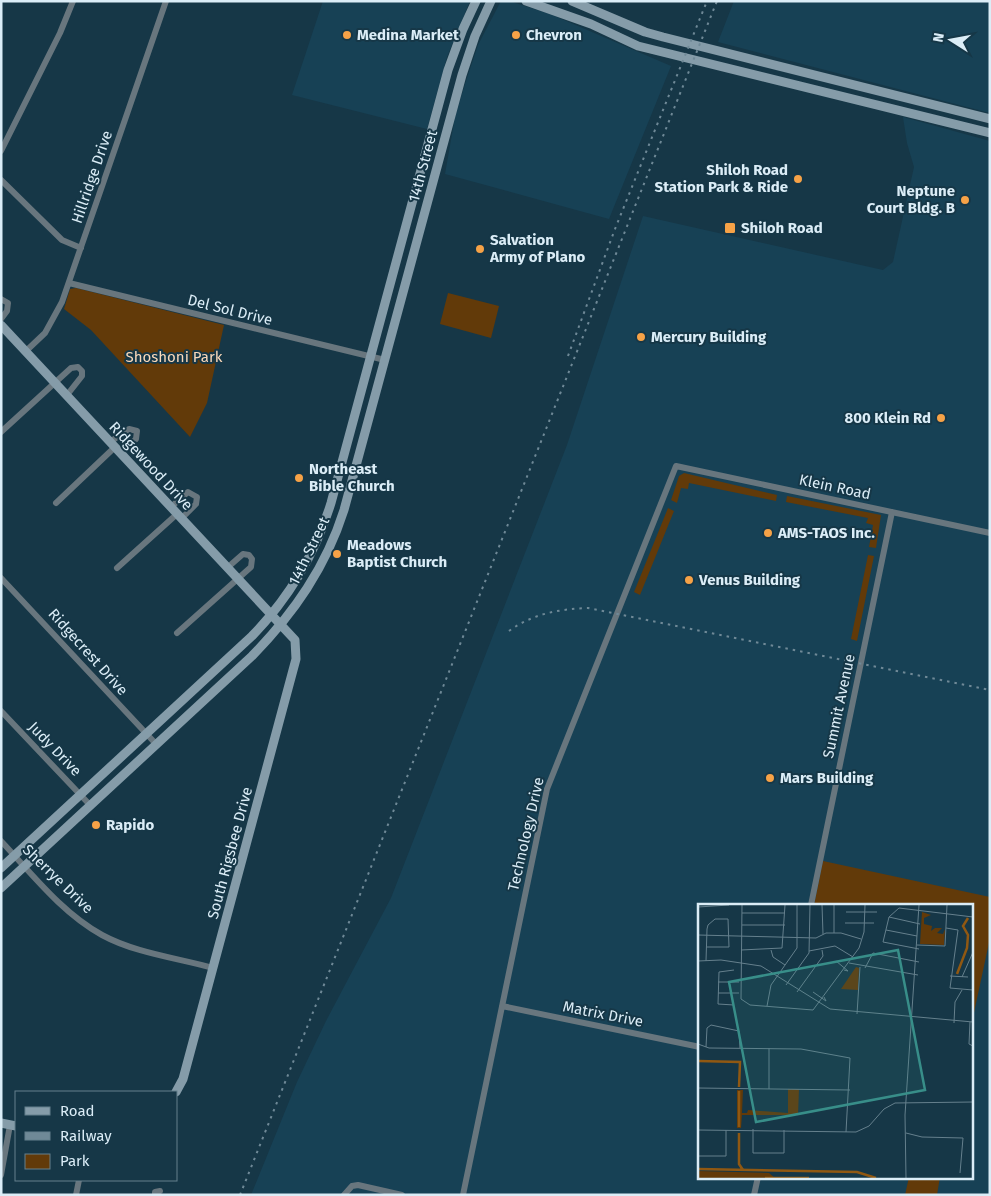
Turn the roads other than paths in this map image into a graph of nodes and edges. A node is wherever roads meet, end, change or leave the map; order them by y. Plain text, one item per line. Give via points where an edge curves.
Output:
1 (73, 1) edge
2 (166, 1) edge
3 (476, 1) edge
4 (491, 1) edge
5 (526, 1) edge
6 (572, 1) edge
7 (632, 27) junction
8 (627, 41) junction
9 (918, 102) junction
10 (914, 116) junction
11 (990, 119) edge
12 (434, 123) junction
13 (448, 126) junction
14 (990, 133) edge
15 (1, 150) edge
16 (1, 180) edge
17 (405, 229) junction
18 (419, 232) junction
19 (81, 248) junction
20 (69, 283) junction
21 (1, 299) edge
22 (1, 319) edge
23 (1, 325) edge
24 (26, 351) junction
25 (371, 356) junction
26 (385, 360) junction
27 (55, 382) junction
28 (66, 395) junction
29 (1, 432) edge
30 (115, 448) junction
31 (345, 448) junction
32 (360, 452) junction
33 (676, 466) joint
34 (56, 503) dead end
35 (892, 512) junction
36 (176, 513) junction
37 (990, 533) edge
38 (312, 553) junction
39 (324, 558) junction
40 (117, 568) dead end
41 (227, 568) junction
42 (1, 578) edge
43 (237, 579) junction
44 (271, 616) junction
45 (281, 625) junction
46 (177, 634) dead end
47 (1, 711) edge
48 (146, 734) junction
49 (156, 744) junction
50 (81, 794) junction
51 (90, 805) junction
52 (1, 841) edge
53 (15, 856) junction
54 (25, 866) junction
55 (1, 868) edge
56 (1, 888) edge
57 (811, 904) edge
58 (213, 968) junction
59 (502, 1006) junction
60 (698, 1046) edge
61 (176, 1091) edge
62 (9, 1125) edge
63 (1, 1175) edge
64 (758, 1178) edge
65 (79, 1181) edge
66 (76, 1195) edge
67 (344, 1195) edge
68 (402, 1195) edge
69 (463, 1195) edge
70 (754, 1195) edge

1 - 15 street
2 - 19 street, Hillridge Drive
3 - 12 main road, 14th Street via 452,58
4 - 13 main road, 14th Street via 468,56
5 - 8 main road via 591,24
6 - 7 main road
7 - 8 main road
7 - 9 main road
8 - 10 main road
9 - 10 main road
9 - 11 main road
10 - 14 main road
12 - 13 main road
12 - 17 main road, 14th Street
13 - 18 main road, 14th Street
16 - 19 street via 62,240
17 - 18 main road
17 - 25 main road, 14th Street
18 - 26 main road, 14th Street
19 - 20 street, Hillridge Drive
20 - 24 street, Hillridge Drive via 50,325
20 - 25 street, Del Sol Drive
21 - 22 street via 8,303
23 - 24 main road, Ridgewood Drive
24 - 27 main road, Ridgewood Drive
25 - 26 street, Del Sol Drive
25 - 31 main road, 14th Street
26 - 32 main road, 14th Street
27 - 28 main road, Ridgewood Drive
27 - 28 street via 70,368 80,369 82,376
27 - 29 street
28 - 30 main road, Ridgewood Drive
30 - 34 street
30 - 36 main road, Ridgewood Drive
31 - 32 main road
31 - 38 main road, 14th Street via 325,523
32 - 39 main road, 14th Street via 340,522
33 - 35 street, Klein Road
33 - 59 street, Technology Drive via 547,789
35 - 37 street, Klein Road
35 - 57 street, Summit Avenue
36 - 40 street
36 - 41 main road, Ridgewood Drive
38 - 39 main road
38 - 44 main road, 14th Street via 292,589
39 - 45 main road, 14th Street via 306,591
41 - 43 main road, Ridgewood Drive
41 - 43 street via 243,554 251,557 252,564
42 - 48 street, Ridgecrest Drive
43 - 44 main road, Ridgewood Drive
43 - 46 street
44 - 45 main road, Ridgewood Drive
44 - 48 main road, 14th Street
45 - 49 main road, 14th Street
45 - 58 main road, South Rigsbee Drive via 295,640 296,659
47 - 50 street, Judy Drive
48 - 49 street, Ridgecrest Drive
48 - 50 main road, 14th Street
49 - 51 main road, 14th Street
50 - 51 street, Judy Drive
50 - 53 main road, 14th Street
51 - 54 main road, 14th Street
52 - 53 street, Sherrye Drive
53 - 54 street, Sherrye Drive
53 - 55 main road, 14th Street
54 - 56 main road, 14th Street
54 - 58 street, Sherrye Drive via 70,913 102,935 126,945
58 - 61 main road, South Rigsbee Drive
59 - 60 street, Matrix Drive
59 - 69 street, Technology Drive
62 - 63 street
64 - 70 street
65 - 66 street
67 - 68 street via 352,1186 358,1185

